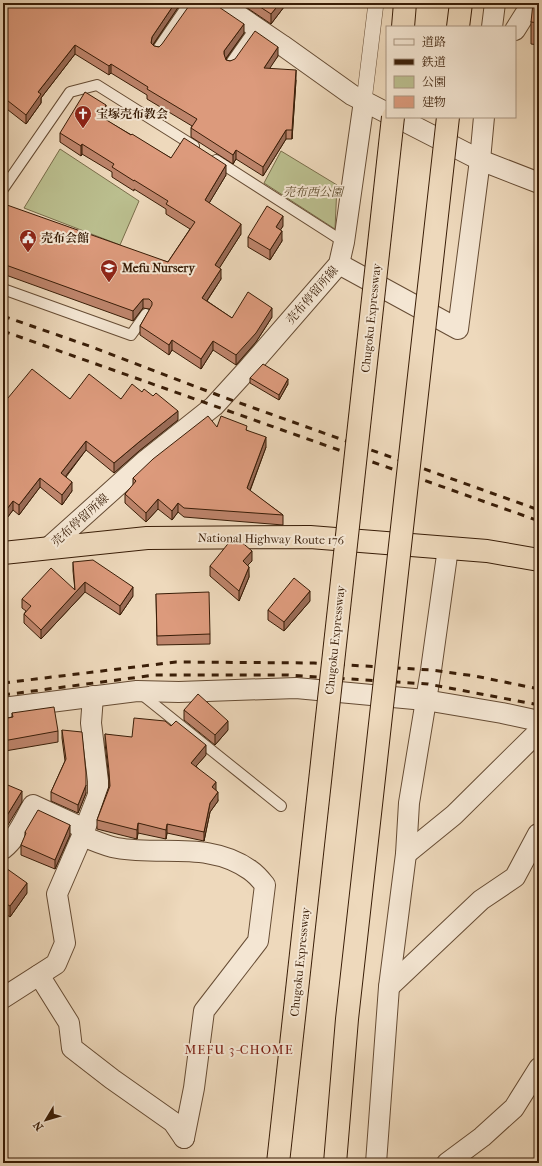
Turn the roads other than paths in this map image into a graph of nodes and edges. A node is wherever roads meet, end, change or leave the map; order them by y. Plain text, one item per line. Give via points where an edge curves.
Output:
1 (189, 3) edge
2 (220, 3) edge
3 (376, 3) edge
4 (406, 3) edge
5 (461, 3) edge
6 (495, 3) edge
7 (532, 3) edge
8 (403, 26) edge
9 (458, 26) edge
10 (492, 26) edge
11 (256, 27) junction
12 (516, 28) edge
13 (157, 50) edge
14 (230, 64) edge
15 (364, 101) junction
16 (386, 112) edge
17 (394, 118) edge
18 (396, 118) edge
19 (448, 118) edge
20 (484, 118) edge
21 (480, 160) junction
22 (539, 183) edge
23 (3, 189) edge
24 (344, 242) junction
25 (339, 264) junction
26 (3, 288) edge
27 (146, 314) edge
28 (48, 548) junction
29 (448, 548) junction
30 (3, 553) edge
31 (539, 560) edge
32 (137, 691) junction
33 (93, 696) junction
34 (425, 700) junction
35 (3, 708) edge
36 (539, 721) edge
37 (539, 731) edge
38 (281, 806) dead end
39 (84, 833) junction
40 (538, 834) edge
41 (3, 849) edge
42 (406, 854) junction
43 (39, 975) junction
44 (389, 987) junction
45 (3, 998) edge
46 (539, 1068) edge
47 (278, 1163) edge
48 (335, 1163) edge
49 (376, 1163) edge
50 (447, 1163) edge

1 - 13 lane
2 - 11 street
3 - 15 street
4 - 8 highway
5 - 9 highway
6 - 10 street
7 - 12 street
11 - 14 lane
11 - 15 street
15 - 16 street
15 - 24 street
17 - 47 highway, Chugoku Expressway, bridge
18 - 21 street
19 - 48 highway, bridge via 347,1019
20 - 21 street, 売布停留所線
21 - 22 street
21 - 25 street, 売布停留所線 via 458,329
23 - 24 lane via 70,92 97,85
24 - 25 street
25 - 28 street, 売布停留所線 via 214,406 146,460
26 - 27 lane via 131,335
28 - 29 highway, National Highway Route 176 via 147,538 310,537
28 - 30 highway, National Highway Route 176
29 - 31 highway, National Highway Route 176
29 - 34 street
32 - 33 street
32 - 34 street via 296,688
32 - 38 lane
33 - 35 street
33 - 39 street via 91,723 98,796
34 - 36 street
34 - 42 street via 409,803
37 - 42 street via 454,815
39 - 41 street via 33,804 9,844
39 - 43 street via 58,894 65,943 56,964
39 - 43 street via 116,848 147,851 191,850 226,857 251,870 265,885 258,941 204,1011 194,1088 184,1138 173,1122 72,1048 69,1023
40 - 44 street via 515,877 481,900
42 - 44 street
43 - 45 street
44 - 49 street
46 - 50 street via 514,1108 482,1137

